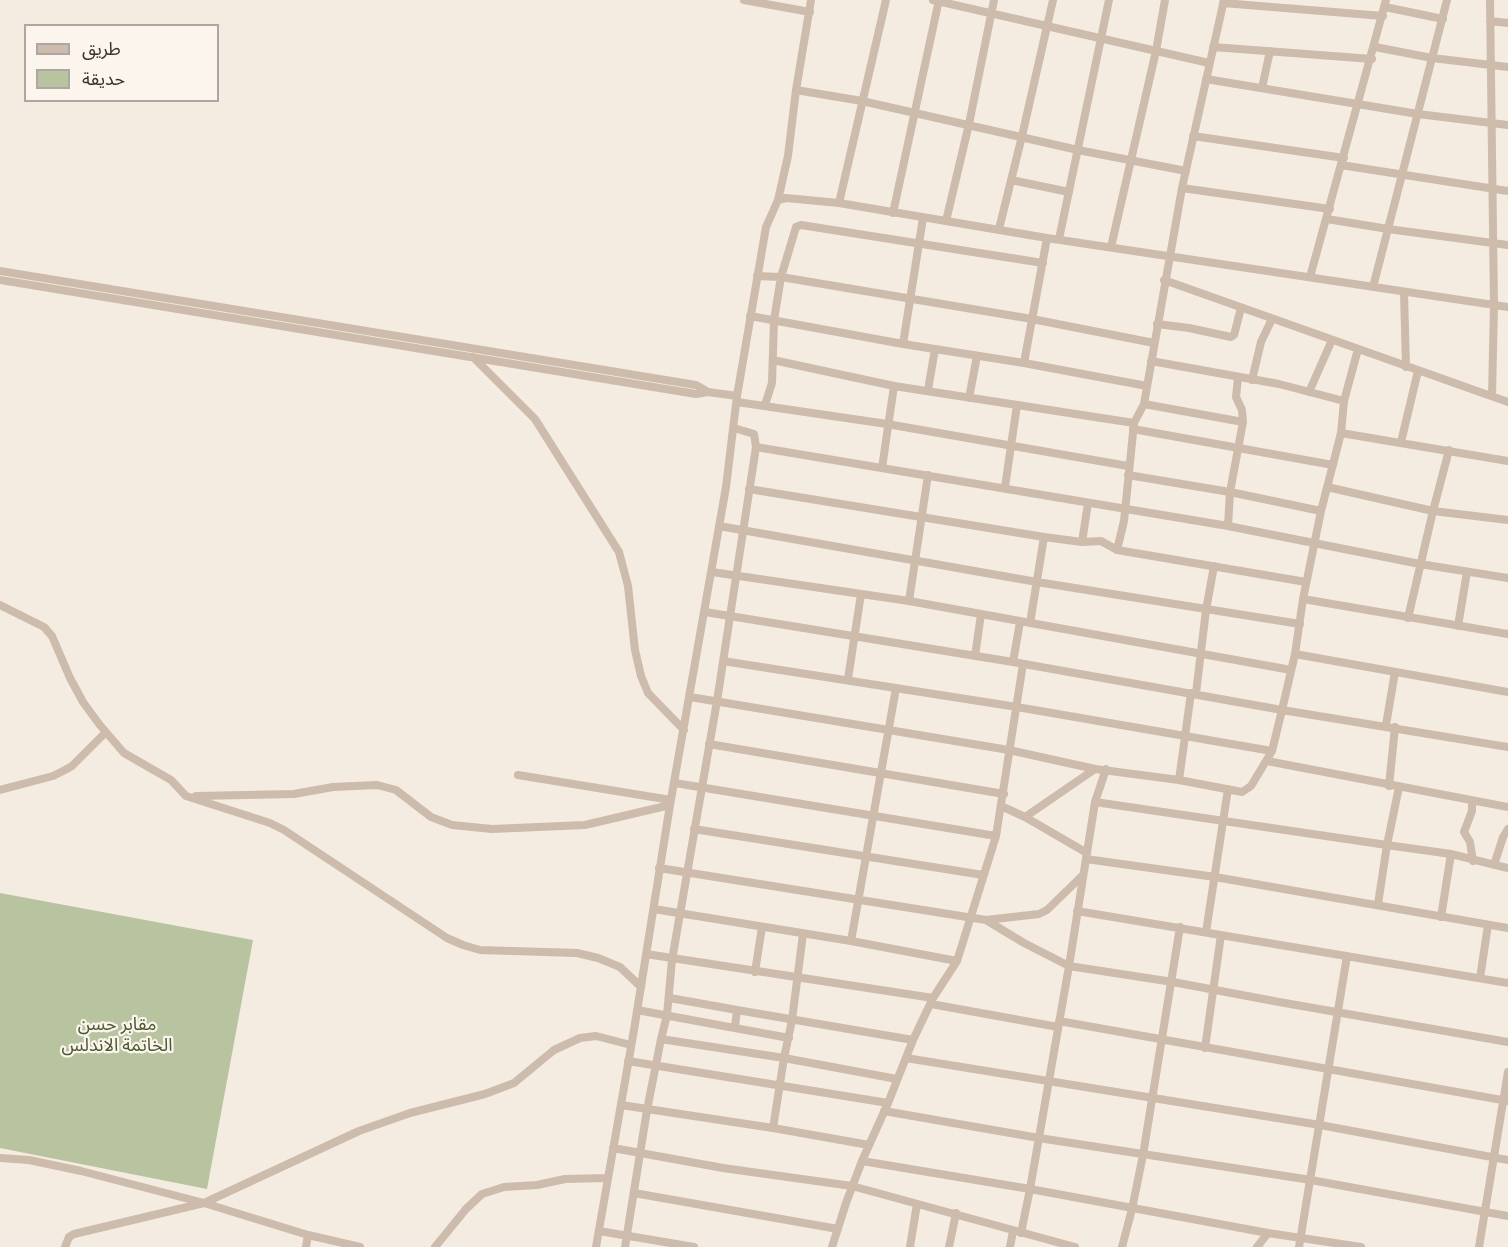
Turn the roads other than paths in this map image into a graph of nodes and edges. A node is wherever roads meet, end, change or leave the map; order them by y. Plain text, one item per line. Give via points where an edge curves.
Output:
1 (744, 0) edge
2 (811, 0) edge
3 (886, 0) edge
4 (937, 0) edge
5 (994, 0) edge
6 (1053, 0) edge
7 (1109, 0) edge
8 (1165, 0) edge
9 (1447, 0) edge
10 (1490, 0) edge
11 (1223, 2) edge
12 (1384, 8) edge
13 (810, 12) junction
14 (992, 13) junction
15 (1443, 19) junction
16 (1490, 21) junction
17 (1508, 23) edge
18 (1048, 27) junction
19 (1101, 39) junction
20 (1214, 47) junction
21 (1375, 47) junction
22 (1156, 51) junction
23 (1270, 51) junction
24 (1432, 58) junction
25 (1372, 59) junction
26 (1209, 63) junction
27 (1490, 64) junction
28 (1508, 67) edge
29 (1206, 79) junction
30 (1262, 88) junction
31 (796, 90) junction
32 (862, 101) junction
33 (1358, 104) junction
34 (915, 113) junction
35 (1418, 114) junction
36 (1492, 122) junction
37 (969, 124) junction
38 (1508, 125) edge
39 (1022, 136) junction
40 (1193, 136) junction
41 (1077, 150) junction
42 (1130, 160) junction
43 (1342, 161) junction
44 (1186, 171) junction
45 (1402, 175) junction
46 (1011, 180) junction
47 (1182, 188) junction
48 (1493, 188) junction
49 (1508, 191) edge
50 (1069, 192) junction
51 (778, 200) junction
52 (839, 203) junction
53 (1330, 209) junction
54 (893, 213) junction
55 (923, 218) junction
56 (1328, 219) junction
57 (946, 221) junction
58 (1388, 229) junction
59 (999, 230) junction
60 (1047, 238) junction
61 (1059, 239) junction
62 (1494, 244) junction
63 (919, 245) junction
64 (1508, 245) edge
65 (1111, 247) junction
66 (1170, 256) junction
67 (1042, 263) junction
68 (0, 271) edge
69 (757, 276) junction
70 (782, 277) junction
71 (1311, 277) junction
72 (0, 280) edge
73 (1164, 280) junction
74 (1373, 287) junction
75 (1404, 292) junction
76 (910, 300) junction
77 (1494, 305) junction
78 (1508, 307) edge
79 (1241, 308) junction
80 (750, 316) junction
81 (1032, 319) junction
82 (1272, 319) junction
83 (774, 320) junction
84 (1157, 324) junction
85 (1332, 340) junction
86 (1154, 343) junction
87 (903, 344) junction
88 (935, 349) junction
89 (1358, 350) junction
90 (977, 356) junction
91 (473, 357) junction
92 (773, 360) junction
93 (1151, 361) junction
94 (1024, 363) junction
95 (1406, 367) junction
96 (1418, 371) junction
97 (1238, 378) junction
98 (1252, 380) junction
99 (894, 386) junction
100 (1147, 386) junction
101 (928, 390) junction
102 (708, 392) junction
103 (1309, 392) junction
104 (1492, 396) junction
105 (969, 398) junction
106 (737, 399) junction
107 (1344, 401) junction
108 (1508, 402) edge
109 (1144, 404) junction
110 (765, 405) junction
111 (1017, 405) junction
112 (1243, 422) junction
113 (887, 424) junction
114 (1134, 426) junction
115 (734, 428) junction
116 (1341, 433) junction
117 (1401, 442) junction
118 (1010, 445) junction
119 (756, 447) junction
120 (1239, 447) junction
121 (1449, 450) junction
122 (1508, 461) edge
123 (1333, 465) junction
124 (882, 468) junction
125 (1128, 471) junction
126 (928, 476) junction
127 (1005, 487) junction
128 (1327, 487) junction
129 (748, 489) junction
130 (1230, 492) junction
131 (1088, 503) junction
132 (1125, 508) junction
133 (1433, 510) junction
134 (1321, 511) junction
135 (923, 519) junction
136 (1508, 520) edge
137 (719, 526) junction
138 (1228, 526) junction
139 (742, 531) junction
140 (1044, 537) junction
141 (1082, 542) junction
142 (1314, 542) junction
143 (1118, 550) junction
144 (915, 561) junction
145 (1420, 564) junction
146 (1214, 566) junction
147 (712, 572) junction
148 (1467, 572) junction
149 (736, 576) junction
150 (1508, 578) edge
151 (1037, 582) junction
152 (1306, 582) junction
153 (861, 594) junction
154 (1303, 599) junction
155 (909, 601) junction
156 (0, 605) edge
157 (1206, 610) junction
158 (705, 612) junction
159 (981, 614) junction
160 (730, 617) junction
161 (1408, 618) junction
162 (1020, 622) junction
163 (1030, 623) junction
164 (1300, 624) junction
165 (1458, 626) junction
166 (1508, 634) edge
167 (854, 636) junction
168 (1202, 654) junction
169 (1295, 654) junction
170 (975, 657) junction
171 (723, 660) junction
172 (1013, 662) junction
173 (1023, 664) junction
174 (1291, 670) junction
175 (1395, 672) junction
176 (848, 679) junction
177 (896, 688) junction
178 (1508, 692) edge
179 (1193, 693) junction
180 (690, 697) junction
181 (717, 701) junction
182 (1017, 707) junction
183 (1282, 710) junction
184 (1391, 726) junction
185 (684, 730) junction
186 (888, 730) junction
187 (106, 732) junction
188 (1186, 736) junction
189 (709, 744) junction
190 (1508, 747) edge
191 (1010, 750) junction
192 (1272, 751) junction
193 (1267, 761) junction
194 (1095, 769) junction
195 (1106, 769) junction
196 (882, 772) junction
197 (518, 775) dead end
198 (1179, 780) junction
199 (675, 783) junction
200 (1394, 787) junction
201 (701, 788) junction
202 (1228, 789) junction
203 (0, 790) edge
204 (1004, 794) junction
205 (186, 796) junction
206 (1472, 801) junction
207 (1095, 802) junction
208 (670, 803) junction
209 (1001, 806) junction
210 (1508, 807) edge
211 (873, 814) junction
212 (1025, 817) junction
213 (1223, 821) junction
214 (694, 829) junction
215 (1508, 829) edge
216 (996, 836) junction
217 (1387, 844) junction
218 (1451, 854) junction
219 (1086, 856) junction
220 (865, 857) junction
221 (1473, 861) junction
222 (1494, 865) junction
223 (660, 868) junction
224 (1508, 868) edge
225 (687, 873) junction
226 (982, 875) junction
227 (1083, 875) junction
228 (1215, 877) junction
229 (858, 898) junction
230 (1378, 904) junction
231 (654, 909) junction
232 (1077, 911) junction
233 (680, 914) junction
234 (1441, 917) junction
235 (970, 918) junction
236 (986, 920) junction
237 (1488, 925) junction
238 (762, 927) junction
239 (1180, 927) junction
240 (1508, 928) edge
241 (1206, 932) junction
242 (803, 934) junction
243 (1221, 935) junction
244 (851, 941) junction
245 (646, 954) junction
246 (1347, 956) junction
247 (672, 960) junction
248 (957, 961) junction
249 (1069, 966) junction
250 (755, 972) junction
251 (798, 976) junction
252 (1480, 978) junction
253 (1173, 982) junction
254 (1508, 983) edge
255 (641, 987) junction
256 (1212, 990) junction
257 (670, 998) junction
258 (932, 1001) junction
259 (637, 1010) junction
260 (737, 1010) junction
261 (1338, 1011) junction
262 (667, 1015) junction
263 (792, 1020) junction
264 (1058, 1024) junction
265 (735, 1027) junction
266 (789, 1038) junction
267 (661, 1039) junction
268 (913, 1040) junction
269 (1163, 1040) junction
270 (1508, 1042) edge
271 (631, 1045) junction
272 (1205, 1048) junction
273 (784, 1058) junction
274 (906, 1059) junction
275 (628, 1061) junction
276 (656, 1067) junction
277 (1328, 1070) junction
278 (1508, 1072) edge
279 (897, 1079) junction
280 (1048, 1081) junction
281 (779, 1087) junction
282 (1153, 1099) junction
283 (1506, 1101) edge
284 (621, 1105) junction
285 (886, 1107) junction
286 (647, 1110) junction
287 (1320, 1125) junction
288 (773, 1128) junction
289 (1039, 1138) junction
290 (869, 1145) junction
291 (613, 1148) junction
292 (640, 1154) junction
293 (1143, 1155) junction
294 (0, 1158) edge
295 (1494, 1159) junction
296 (1508, 1160) edge
297 (862, 1161) junction
298 (607, 1178) junction
299 (1311, 1180) junction
300 (852, 1186) junction
301 (1030, 1189) junction
302 (634, 1193) junction
303 (204, 1203) junction
304 (916, 1204) junction
305 (1132, 1209) junction
306 (1485, 1212) junction
307 (956, 1213) junction
308 (1508, 1216) edge
309 (838, 1229) junction
310 (599, 1231) junction
311 (1017, 1232) junction
312 (1268, 1233) junction
313 (308, 1235) junction
314 (627, 1236) junction
315 (1301, 1237) junction
316 (1040, 1243) edge
317 (65, 1247) edge
318 (306, 1247) edge
319 (360, 1247) edge
320 (425, 1247) edge
321 (436, 1247) edge
322 (596, 1247) edge
323 (625, 1247) edge
324 (694, 1247) edge
325 (832, 1247) edge
326 (910, 1247) edge
327 (949, 1247) edge
328 (1010, 1247) edge
329 (1076, 1247) edge
330 (1122, 1247) edge
331 (1257, 1247) edge
332 (1299, 1247) edge
333 (1361, 1247) edge
334 (1479, 1247) edge

1 - 13 street
2 - 13 street
3 - 32 street
4 - 14 street
4 - 34 street
5 - 14 street
6 - 18 street
7 - 19 street
8 - 22 street
9 - 15 street
10 - 16 street
11 - 12 street
11 - 20 street
12 - 15 street
12 - 21 street
13 - 31 street
14 - 18 street
14 - 37 street
15 - 24 street
16 - 17 street
16 - 27 street
18 - 19 street
18 - 39 street
19 - 22 street
19 - 41 street
20 - 23 street
20 - 26 street
21 - 24 street
21 - 25 street
22 - 26 street
22 - 42 street
23 - 25 street
23 - 30 street
24 - 27 street
24 - 35 street
25 - 33 street
26 - 29 street
27 - 28 street
27 - 36 street
29 - 30 street
29 - 40 street
30 - 33 street
31 - 32 street
31 - 51 street
32 - 34 street
32 - 52 street
33 - 35 street
33 - 43 street
34 - 37 street
34 - 54 street
35 - 36 street
35 - 45 street
36 - 38 street
36 - 48 street
37 - 39 street
37 - 57 street
39 - 41 street
39 - 46 street
40 - 43 street
40 - 44 street
41 - 42 street
41 - 50 street
42 - 44 street
42 - 65 street
43 - 45 street
43 - 53 street
44 - 47 street
45 - 48 street
45 - 58 street
46 - 50 street
46 - 59 street
47 - 53 street
47 - 66 street
48 - 49 street
48 - 62 street
50 - 61 street
51 - 52 street
51 - 69 street via 766,227
52 - 54 street
53 - 56 street
54 - 55 street
55 - 57 street
55 - 63 street
56 - 58 street
56 - 71 street
57 - 59 street
58 - 62 street
58 - 74 street
59 - 60 street
60 - 61 street
60 - 67 street
61 - 65 street
62 - 64 street
62 - 77 street
63 - 67 street
63 - 70 street via 801,225 794,231
63 - 76 street
65 - 66 street
66 - 71 street
66 - 73 street
67 - 81 street
68 - 102 street via 696,385
69 - 70 street
69 - 80 street
70 - 76 street
70 - 83 street
71 - 74 street
72 - 91 street
73 - 79 street
73 - 84 street
74 - 75 street
75 - 77 street
75 - 95 street
76 - 81 street
76 - 87 street
77 - 78 street
77 - 104 street
79 - 82 street
79 - 84 street via 1231,337
80 - 83 street
80 - 106 street
81 - 86 street
81 - 94 street
82 - 85 street
82 - 98 street via 1261,342
83 - 87 street
83 - 92 street
84 - 86 street
85 - 89 street
85 - 103 street
86 - 93 street
87 - 88 street
88 - 90 street
88 - 101 street
89 - 95 street
89 - 107 street
90 - 94 street
90 - 105 street
91 - 102 street via 696,394
91 - 185 street via 535,419 619,552 641,676 648,693
92 - 99 street
92 - 110 street via 772,383
93 - 97 street
93 - 100 street
94 - 100 street
95 - 96 street
96 - 104 street
96 - 117 street
97 - 98 street
97 - 112 street via 1236,397
98 - 103 street
99 - 101 street
99 - 113 street
100 - 109 street
101 - 105 street
102 - 106 street
103 - 107 street
104 - 108 street
105 - 111 street
106 - 110 street
106 - 115 street
107 - 116 street
109 - 112 street
109 - 114 street
110 - 113 street
111 - 114 street
111 - 118 street
112 - 120 street
113 - 118 street
113 - 124 street
114 - 120 street
114 - 125 street
115 - 119 street via 754,434
115 - 137 street
116 - 117 street
116 - 123 street
117 - 121 street
118 - 125 street
118 - 127 street
119 - 124 street
119 - 129 street
120 - 123 street
120 - 130 street
121 - 122 street
121 - 133 street
123 - 128 street
124 - 126 street
125 - 130 street
125 - 132 street
126 - 127 street
126 - 135 street
127 - 131 street
128 - 133 street
128 - 134 street
129 - 135 street
129 - 139 street
130 - 134 street
130 - 138 street
131 - 132 street
131 - 141 street
132 - 138 street
132 - 143 street
133 - 136 street
133 - 145 street
134 - 142 street
135 - 140 street
135 - 144 street
137 - 139 street
137 - 147 street
138 - 142 street
139 - 144 street
139 - 149 street
140 - 141 street
140 - 151 street
141 - 143 street via 1101,541
142 - 145 street
142 - 152 street
143 - 146 street
144 - 151 street
144 - 155 street
145 - 148 street
145 - 161 street
146 - 152 street
146 - 157 street
147 - 149 street
147 - 158 street
148 - 150 street
148 - 165 street
149 - 153 street
149 - 160 street
151 - 157 street
151 - 163 street
152 - 154 street
153 - 155 street
153 - 167 street
154 - 161 street
154 - 164 street
155 - 159 street
156 - 187 street via 44,627 52,636 82,702
157 - 164 street
157 - 168 street
158 - 160 street
158 - 180 street
159 - 162 street
159 - 170 street
160 - 167 street
160 - 171 street
161 - 165 street
162 - 163 street
162 - 172 street
163 - 168 street
164 - 169 street
165 - 166 street
167 - 170 street
167 - 176 street
168 - 174 street
168 - 179 street
169 - 174 street
169 - 175 street
170 - 172 street
171 - 176 street
171 - 181 street
172 - 173 street
173 - 179 street
173 - 182 street
174 - 183 street
175 - 178 street
175 - 184 street
176 - 177 street
177 - 182 street
177 - 186 street
179 - 183 street
179 - 188 street
180 - 181 street
180 - 185 street
181 - 186 street
181 - 189 street
182 - 188 street
182 - 191 street
183 - 184 street
183 - 192 street
184 - 190 street
184 - 200 street
185 - 199 street
186 - 191 street
186 - 196 street
187 - 203 street via 65,770
187 - 205 street via 124,753 171,780
188 - 192 street
188 - 198 street
189 - 196 street
189 - 201 street
191 - 194 street
191 - 204 street
192 - 193 street
193 - 200 street
193 - 202 street via 1245,790
194 - 195 street
194 - 212 street
195 - 198 street
195 - 207 street
196 - 204 street
196 - 211 street
197 - 208 street
198 - 202 street
199 - 201 street
199 - 208 street
200 - 206 street
200 - 217 street
201 - 211 street
201 - 214 street
202 - 213 street
204 - 209 street
205 - 208 street via 294,794 333,787 377,786 396,790 431,817 452,825 492,829 585,825
205 - 255 street via 284,830 463,945 480,950 577,953 620,967
206 - 210 street
206 - 221 street via 1464,832
207 - 213 street
207 - 219 street
208 - 223 street
209 - 212 street
209 - 216 street
211 - 216 street
211 - 220 street
212 - 219 street
213 - 217 street
213 - 228 street
214 - 220 street
214 - 225 street
215 - 222 street
216 - 226 street
217 - 218 street
217 - 230 street
218 - 221 street
218 - 234 street
219 - 227 street
219 - 228 street
220 - 226 street
220 - 229 street
221 - 222 street
222 - 224 street
223 - 225 street
223 - 231 street
225 - 229 street
225 - 233 street
226 - 235 street
227 - 232 street
227 - 236 street via 1039,914
228 - 230 street
228 - 241 street
229 - 235 street
229 - 244 street
230 - 234 street
231 - 233 street
231 - 245 street
232 - 239 street
232 - 249 street
233 - 238 street
233 - 247 street
234 - 237 street
235 - 236 street
235 - 248 street
236 - 249 street
237 - 240 street
237 - 252 street
238 - 242 street
238 - 250 street
239 - 241 street
239 - 253 street
241 - 243 street
242 - 244 street
242 - 251 street
243 - 246 street
243 - 256 street
244 - 248 street
245 - 247 street
245 - 255 street
246 - 252 street
246 - 261 street
247 - 250 street
247 - 257 street
248 - 258 street
249 - 253 street
249 - 264 street
250 - 251 street
251 - 258 street
251 - 263 street
252 - 254 street
253 - 256 street
253 - 269 street
255 - 259 street
256 - 261 street
256 - 272 street
257 - 260 street
257 - 262 street
258 - 264 street
258 - 268 street
259 - 262 street
259 - 271 street
260 - 263 street
260 - 265 street
261 - 270 street
261 - 277 street
262 - 265 street
262 - 267 street
263 - 266 street
263 - 268 street
264 - 269 street
264 - 280 street
265 - 266 street
266 - 273 street
267 - 273 street
267 - 276 street
268 - 274 street
269 - 272 street
269 - 282 street
271 - 275 street
271 - 303 street via 596,1036 580,1038 554,1050 514,1083 359,1131
272 - 277 street
273 - 279 street
273 - 281 street
274 - 279 street
274 - 280 street
275 - 276 street
275 - 284 street
276 - 281 street
276 - 286 street
277 - 283 street
277 - 287 street
278 - 283 street
279 - 285 street
280 - 282 street
280 - 289 street
281 - 285 street
281 - 288 street
282 - 287 street
282 - 293 street
283 - 295 street
284 - 286 street
284 - 291 street
285 - 289 street
285 - 290 street
286 - 288 street
286 - 292 street
287 - 295 street
287 - 299 street
288 - 290 street
289 - 293 street
289 - 301 street
290 - 297 street
291 - 292 street
291 - 298 street
292 - 300 street
292 - 302 street
293 - 299 street
293 - 305 street
294 - 303 street via 81,1171
295 - 296 street
295 - 306 street
297 - 300 street
297 - 301 street
298 - 310 street
298 - 321 street via 565,1179 482,1194
299 - 306 street
299 - 315 street
300 - 304 street
300 - 309 street
301 - 305 street
301 - 311 street
302 - 309 street
302 - 314 street
303 - 313 street
303 - 317 street via 74,1234
304 - 307 street
304 - 326 street
305 - 312 street
305 - 330 street
306 - 308 street
306 - 334 street
307 - 311 street
307 - 327 street
309 - 325 street
310 - 314 street
310 - 322 street
311 - 316 street
311 - 328 street
312 - 315 street
312 - 331 street
313 - 318 street
313 - 319 street
314 - 323 street
314 - 324 street
315 - 332 street
315 - 333 street
316 - 329 street
320 - 321 street

